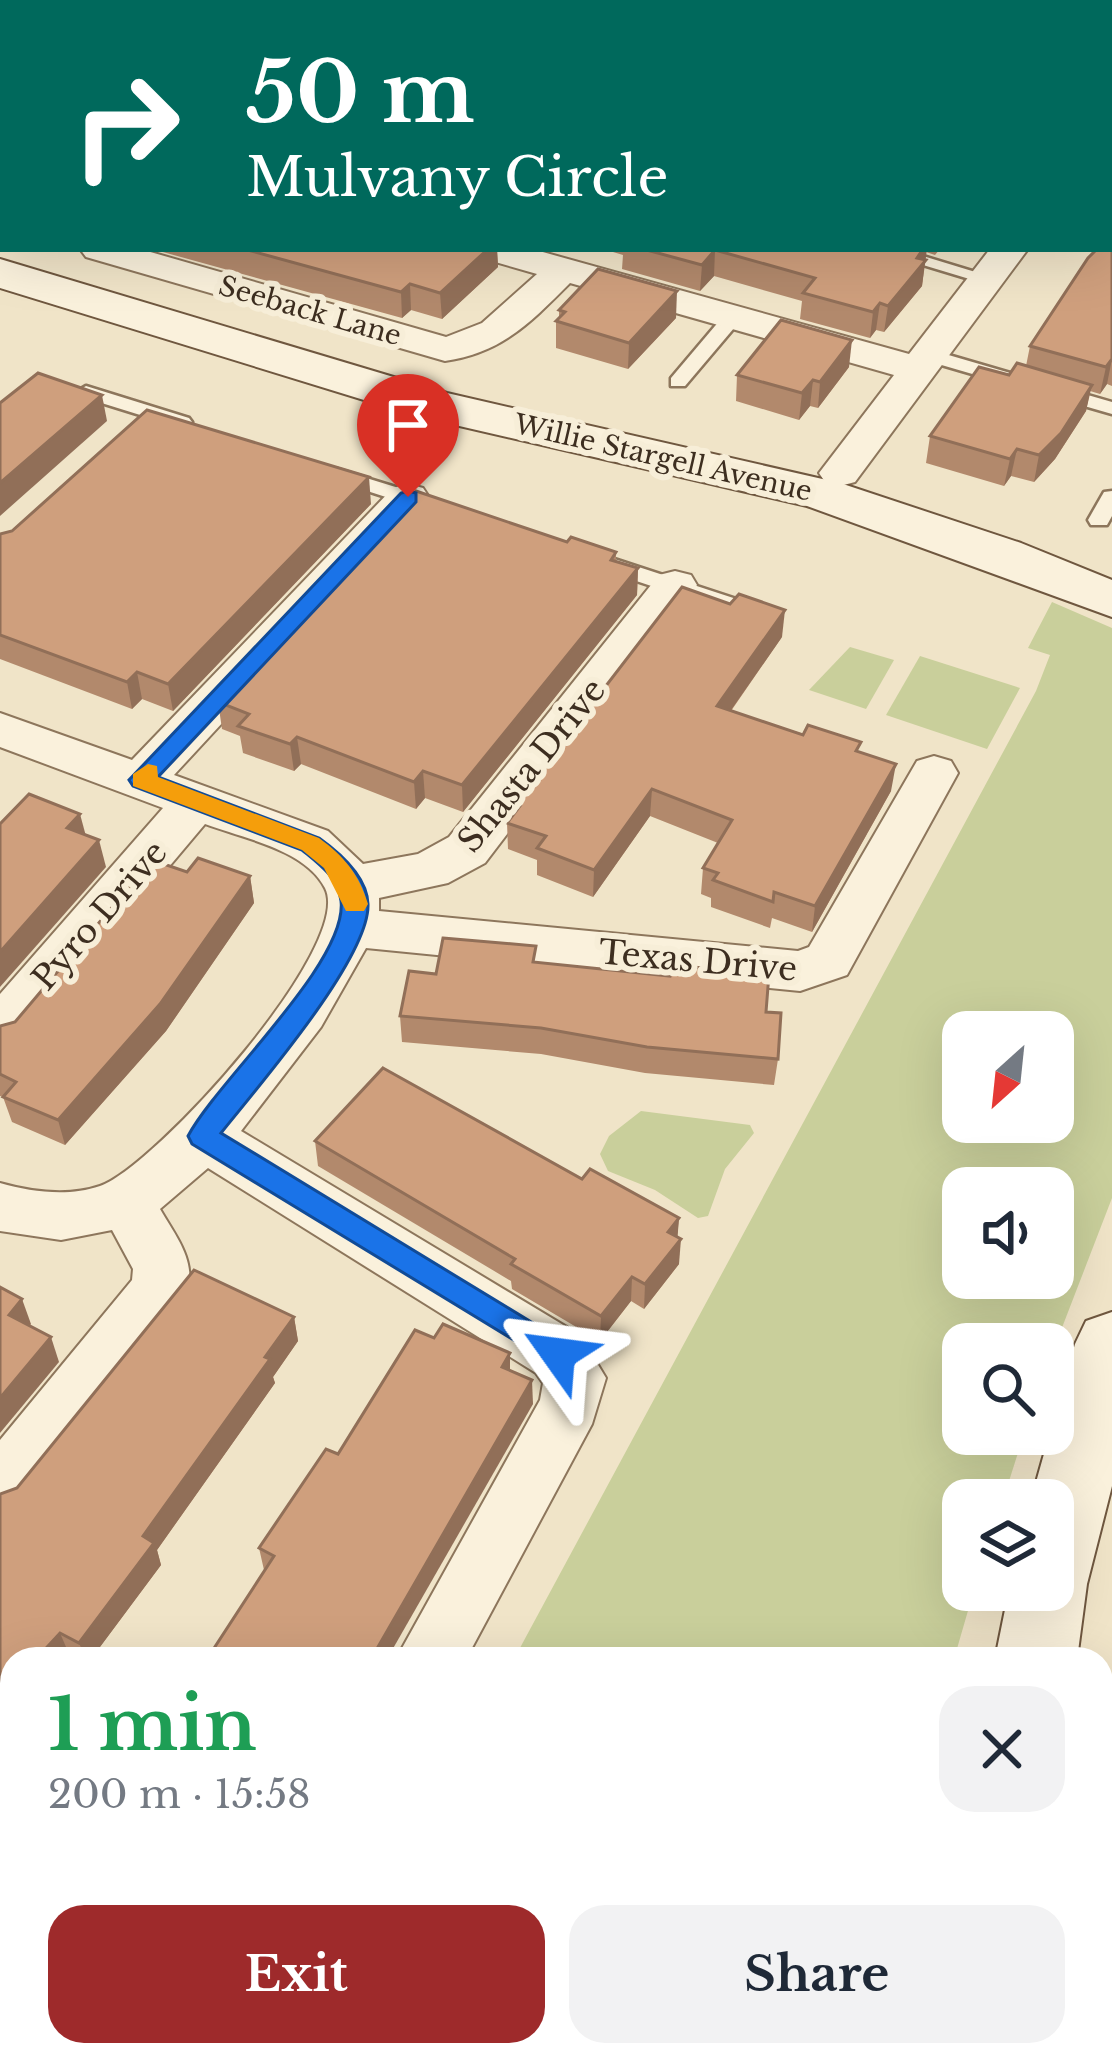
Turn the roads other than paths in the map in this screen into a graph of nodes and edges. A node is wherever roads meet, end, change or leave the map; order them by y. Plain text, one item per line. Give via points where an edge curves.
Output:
1 (111, 252) edge
2 (502, 252) edge
3 (904, 252) edge
4 (998, 263) edge
5 (563, 268) junction
6 (0, 273) edge
7 (733, 317) junction
8 (923, 362) junction
9 (678, 382) dead end
10 (86, 392) edge
11 (1112, 407) edge
12 (148, 412) junction
13 (206, 430) edge
14 (113, 443) edge
15 (846, 465) dead end
16 (333, 473) edge
17 (1112, 496) edge
18 (429, 505) joint
19 (1099, 520) dead end
20 (594, 559) edge
21 (675, 585) junction
22 (1112, 600) edge
23 (766, 616) edge
24 (0, 729) edge
25 (934, 773) dead end
26 (141, 780) junction
27 (197, 801) junction
28 (350, 906) junction
29 (0, 1030) edge
30 (202, 1136) junction
31 (124, 1200) junction
32 (0, 1207) edge
33 (1112, 1344) edge
34 (1074, 1482) edge
35 (0, 1488) edge
36 (1045, 1611) edge
37 (437, 1647) edge
38 (1038, 1647) edge

1 - 5 street, Seeback Lane via 446,367 493,337
2 - 5 street
3 - 4 lane
4 - 8 street
5 - 7 street
6 - 22 street, Willie Stargell Avenue via 434,405 845,501
7 - 8 street
7 - 9 lane
8 - 11 lane
8 - 15 street
10 - 12 lane
12 - 13 lane
12 - 14 street
16 - 18 lane
17 - 19 lane
18 - 26 street
20 - 21 lane
21 - 23 lane
21 - 28 street, Shasta Drive via 467,850
24 - 26 street
25 - 28 street, Texas Drive via 817,969
26 - 27 street
27 - 28 street via 310,844 333,861
27 - 29 street, Pyro Drive
28 - 30 street via 291,1025
30 - 31 street via 156,1182
30 - 37 street via 558,1354 575,1378 570,1405
31 - 32 street via 52,1219
31 - 35 street via 163,1268 161,1288
33 - 34 street
36 - 38 street

